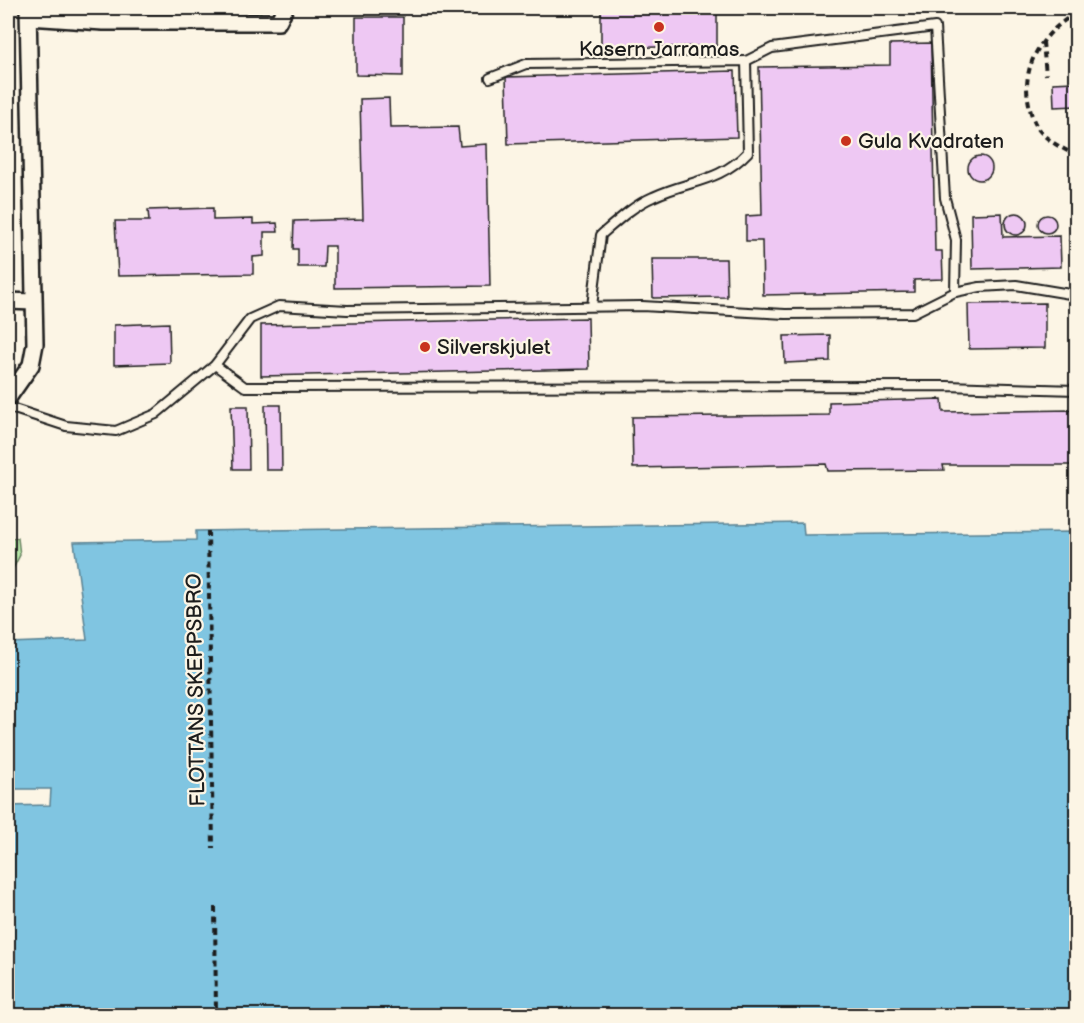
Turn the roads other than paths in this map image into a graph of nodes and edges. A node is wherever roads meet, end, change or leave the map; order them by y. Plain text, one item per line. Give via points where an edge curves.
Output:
1 (285, 8) edge
2 (28, 12) edge
3 (746, 61) junction
4 (490, 78) dead end
5 (955, 292) junction
6 (1077, 295) edge
7 (8, 301) edge
8 (33, 302) junction
9 (592, 306) junction
10 (215, 365) junction
11 (1077, 390) edge
12 (8, 398) edge
13 (8, 408) edge

1 - 2 street via 278,22 104,22
2 - 8 street
3 - 4 lane via 526,64
3 - 5 lane via 772,48 935,27 945,198 956,240
3 - 9 lane via 748,152 718,175 652,197 601,235
5 - 6 lane via 1016,285
5 - 9 lane via 913,312 785,314
7 - 8 street
8 - 12 street via 35,344 31,365
9 - 10 lane via 347,310 279,306 250,319
10 - 11 lane via 245,387 947,386
10 - 13 lane via 156,414 116,431 66,426

